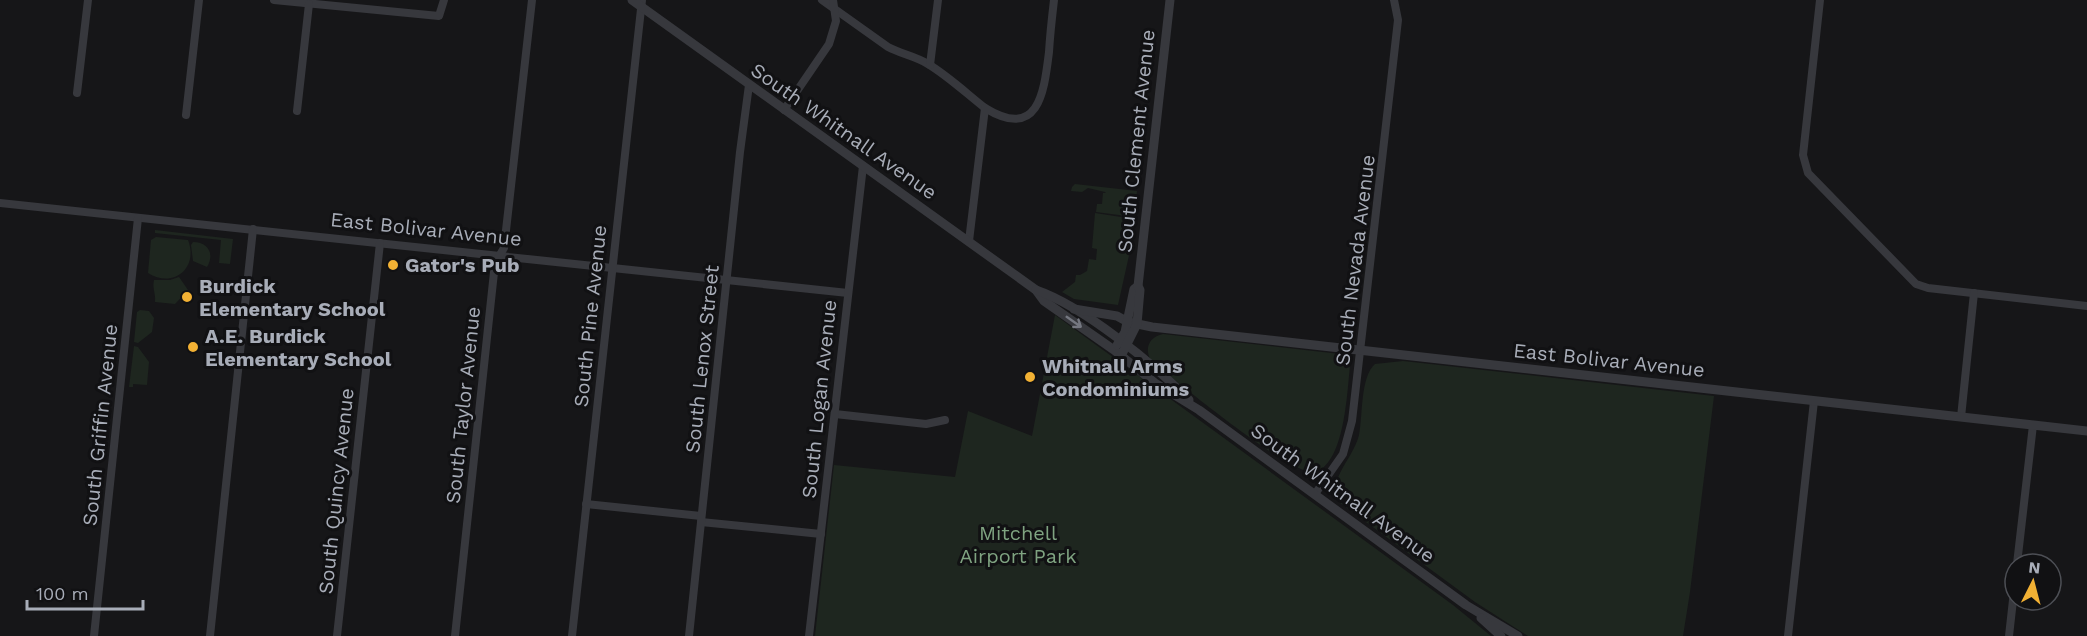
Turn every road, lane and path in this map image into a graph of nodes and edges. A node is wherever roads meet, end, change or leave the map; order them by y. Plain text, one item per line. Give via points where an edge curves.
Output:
1 (88, 0) edge
2 (199, 0) edge
3 (274, 0) edge
4 (444, 0) edge
5 (532, 0) edge
6 (632, 0) edge
7 (822, 0) edge
8 (938, 0) edge
9 (1054, 0) edge
10 (1170, 0) edge
11 (1394, 0) edge
12 (1820, 0) edge
13 (309, 4) junction
14 (642, 4) edge
15 (834, 4) edge
16 (930, 65) junction
17 (749, 85) junction
18 (77, 93) dead end
19 (985, 108) junction
20 (784, 110) junction
21 (297, 111) dead end
22 (186, 115) dead end
23 (863, 166) junction
24 (0, 203) edge
25 (138, 218) junction
26 (253, 230) junction
27 (969, 241) junction
28 (380, 243) junction
29 (500, 255) junction
30 (613, 267) junction
31 (727, 280) junction
32 (1036, 290) junction
33 (848, 293) junction
34 (1974, 293) junction
35 (2087, 306) edge
36 (1074, 309) junction
37 (1133, 323) junction
38 (1124, 344) junction
39 (1361, 350) junction
40 (1118, 353) junction
41 (1814, 401) junction
42 (1199, 410) junction
43 (835, 414) junction
44 (1961, 417) junction
45 (945, 420) dead end
46 (2033, 425) junction
47 (2087, 431) edge
48 (1315, 494) junction
49 (585, 504) junction
50 (701, 519) junction
51 (821, 534) junction
52 (2018, 552) edge
53 (1466, 604) junction
54 (2012, 612) edge
55 (94, 636) edge
56 (210, 636) edge
57 (337, 636) edge
58 (455, 636) edge
59 (572, 636) edge
60 (689, 636) edge
61 (809, 636) edge
62 (1501, 636) edge
63 (1518, 636) edge
64 (1788, 636) edge
65 (2009, 636) edge

1 - 18 street
2 - 22 street
3 - 13 street
4 - 13 street via 440,16
5 - 29 street, South Taylor Avenue via 504,248
6 - 14 street, South Whitnall Avenue
7 - 15 street
8 - 16 street
9 - 19 street via 1045,84 1039,102 1029,114 1014,119 997,116
10 - 37 street, South Clement Avenue
11 - 39 street, South Nevada Avenue via 1398,20
12 - 34 street via 1803,155 1806,168 1916,284
13 - 21 street
14 - 17 street, South Whitnall Avenue
14 - 30 street, South Pine Avenue
15 - 16 street via 888,47
15 - 20 street via 836,21 829,44
16 - 19 street
17 - 20 street, South Whitnall Avenue
17 - 31 street, South Lenox Street
19 - 27 street
20 - 23 street, South Whitnall Avenue
23 - 27 street, South Whitnall Avenue
23 - 33 street, South Logan Avenue
24 - 25 street, East Bolivar Avenue
25 - 26 street, East Bolivar Avenue
25 - 55 street, South Griffin Avenue
26 - 28 street, East Bolivar Avenue
26 - 56 street
27 - 32 street, South Whitnall Avenue
28 - 29 street, East Bolivar Avenue
28 - 57 street, South Quincy Avenue
29 - 30 street, East Bolivar Avenue
29 - 58 street, South Taylor Avenue via 495,262
30 - 31 street, East Bolivar Avenue
30 - 49 street, South Pine Avenue
31 - 33 street, East Bolivar Avenue
31 - 50 street, South Lenox Street
32 - 36 street, South Whitnall Avenue
32 -> 40 street, South Whitnall Avenue via 1044,301
33 - 43 street, South Logan Avenue
34 - 35 street
34 - 44 street
36 - 37 street, East Bolivar Avenue via 1117,316
36 - 38 street, South Whitnall Avenue
37 - 38 street, South Clement Avenue via 1125,332
37 - 39 street, East Bolivar Avenue
38 - 40 street, South Clement Avenue
38 - 42 street, South Whitnall Avenue via 1173,382
39 - 41 street, East Bolivar Avenue
39 - 48 street, South Nevada Avenue via 1348,440 1343,454
40 - 42 street, South Whitnall Avenue via 1155,383
41 - 44 street, East Bolivar Avenue
41 - 64 street
42 - 48 street, South Whitnall Avenue
43 - 45 street via 926,424
43 - 51 street, South Logan Avenue
44 - 46 street, East Bolivar Avenue
46 - 47 street, East Bolivar Avenue
46 - 52 street
48 - 53 street, South Whitnall Avenue
49 - 50 street
49 - 59 street, South Pine Avenue
50 - 51 street
50 - 60 street, South Lenox Street
51 - 61 street, South Logan Avenue
53 - 62 street, South Whitnall Avenue
53 - 63 street, South Whitnall Avenue
54 - 65 street

